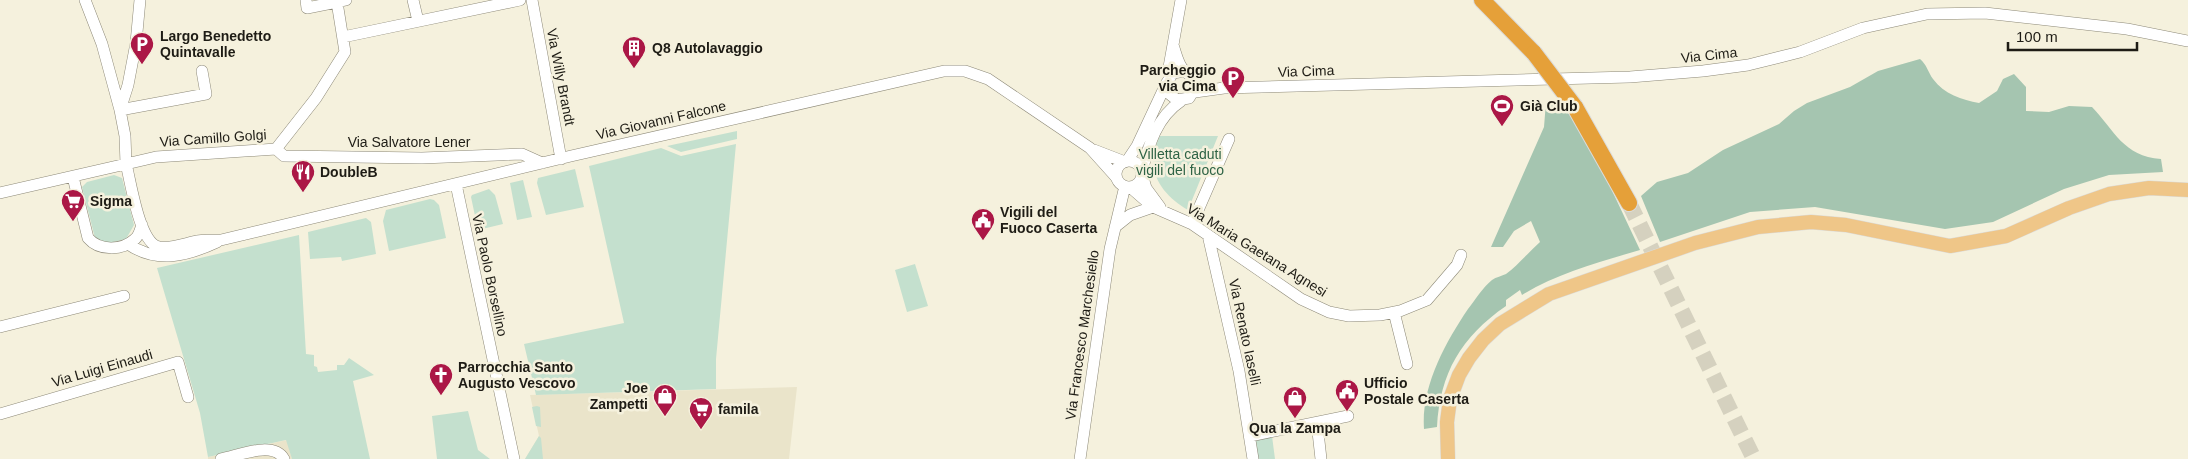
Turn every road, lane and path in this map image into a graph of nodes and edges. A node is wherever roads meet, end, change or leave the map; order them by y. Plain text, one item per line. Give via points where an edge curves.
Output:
1 (85, 0) edge
2 (140, 0) edge
3 (306, 0) edge
4 (413, 0) edge
5 (520, 0) edge
6 (532, 0) edge
7 (1181, 0) edge
8 (1482, 0) edge
9 (342, 1) edge
10 (418, 21) junction
11 (343, 37) junction
12 (2188, 41) edge
13 (1173, 45) junction
14 (202, 71) dead end
15 (1189, 74) junction
16 (1168, 79) junction
17 (1224, 88) junction
18 (1194, 92) junction
19 (1181, 101) junction
20 (120, 110) junction
21 (1229, 139) dead end
22 (1090, 148) junction
23 (276, 149) junction
24 (561, 159) junction
25 (1126, 162) junction
26 (542, 163) junction
27 (126, 164) junction
28 (1142, 173) junction
29 (73, 177) junction
30 (1116, 177) junction
31 (452, 185) junction
32 (1127, 187) junction
33 (2188, 190) edge
34 (0, 194) edge
35 (1629, 203) tunnel mouth
36 (1157, 208) junction
37 (1192, 224) junction
38 (142, 225) junction
39 (1115, 227) junction
40 (1208, 235) junction
41 (221, 240) junction
42 (128, 244) junction
43 (1461, 255) dead end
44 (124, 296) dead end
45 (1394, 312) junction
46 (0, 327) edge
47 (1407, 364) dead end
48 (188, 397) dead end
49 (0, 414) edge
50 (1348, 416) dead end
51 (1317, 423) junction
52 (1250, 436) junction
53 (232, 458) edge
54 (221, 459) edge
55 (284, 459) edge
56 (507, 459) edge
57 (514, 459) edge
58 (1080, 459) edge
59 (1253, 459) edge
60 (1321, 459) edge
61 (1448, 459) edge

1 - 20 street, Via Giovanni Falcone via 102,44
2 - 20 street via 136,43
3 - 9 street via 307,8
4 - 10 street
5 - 10 street
6 - 24 street, Via Willy Brandt
7 - 13 street
8 - 35 highway, bridge via 1534,54 1575,107
9 - 11 street, Via Camillo Golgi
10 - 11 street
11 - 23 street, Via Camillo Golgi via 345,52 316,98
12 - 17 street, Via Cima via 2127,29 1985,13 1927,14 1863,28 1800,52 1757,63 1703,71 1630,77
13 - 15 street
13 - 16 street
14 - 20 street via 206,94
15 - 16 street via 1177,71
15 - 17 street, Via Cima
15 - 18 street via 1196,87
16 - 19 street via 1170,96
16 - 25 street via 1137,146
17 - 18 street, Via Cima
18 - 19 street
19 - 28 street via 1170,108 1157,126
20 - 27 street, Via Giovanni Falcone
21 - 37 street
22 - 24 street, Via Giovanni Falcone via 988,79 965,71 944,71
22 - 25 street, Via Giovanni Falcone
22 - 30 street, Via Giovanni Falcone
23 - 26 street, Via Salvatore Lener via 284,156 326,157 522,154
23 - 27 street, Via Camillo Golgi via 156,157
24 - 26 street, Via Giovanni Falcone
25 - 28 street via 1135,163
25 - 30 street via 1119,166
26 - 31 street, Via Giovanni Falcone
27 - 29 street, Via Camillo Golgi
27 - 38 street, Via Giovanni Falcone
28 - 32 street via 1140,182
28 - 36 street, Via Maria Gaetana Agnesi
29 - 34 street, Via Camillo Golgi
29 - 42 street via 88,238 104,249
30 - 32 street
31 - 41 street, Via Giovanni Falcone
31 - 56 street, Via Paolo Borsellino
31 - 57 street, Via Paolo Borsellino
32 - 36 street, Via Maria Gaetana Agnesi
32 - 39 street, Via Francesco Marchesiello
33 - 61 main road via 2149,188 2110,194 2006,236 1950,246 1846,225 1811,222 1758,226 1695,243 1549,294 1500,324 1483,340 1459,375 1448,410
36 - 37 street, Via Maria Gaetana Agnesi
36 - 39 street via 1130,215
37 - 40 street, Via Maria Gaetana Agnesi
38 - 41 street, Via Giovanni Falcone via 148,240 159,247
38 - 42 street via 137,238
39 - 58 street, Via Francesco Marchesiello
40 - 45 street, Via Maria Gaetana Agnesi via 1301,299 1328,312 1349,316
40 - 52 street, Via Renato Iaselli via 1239,371
41 - 42 street, Via Giovanni Falcone via 166,257 151,256
43 - 45 street, Via Maria Gaetana Agnesi via 1457,265 1427,300
44 - 46 street
45 - 47 street
48 - 49 street, Via Luigi Einaudi via 178,362
50 - 51 street
51 - 52 street
51 - 60 street
52 - 59 street, Via Renato Iaselli
53 - 54 street
53 - 55 street via 269,450 278,452

